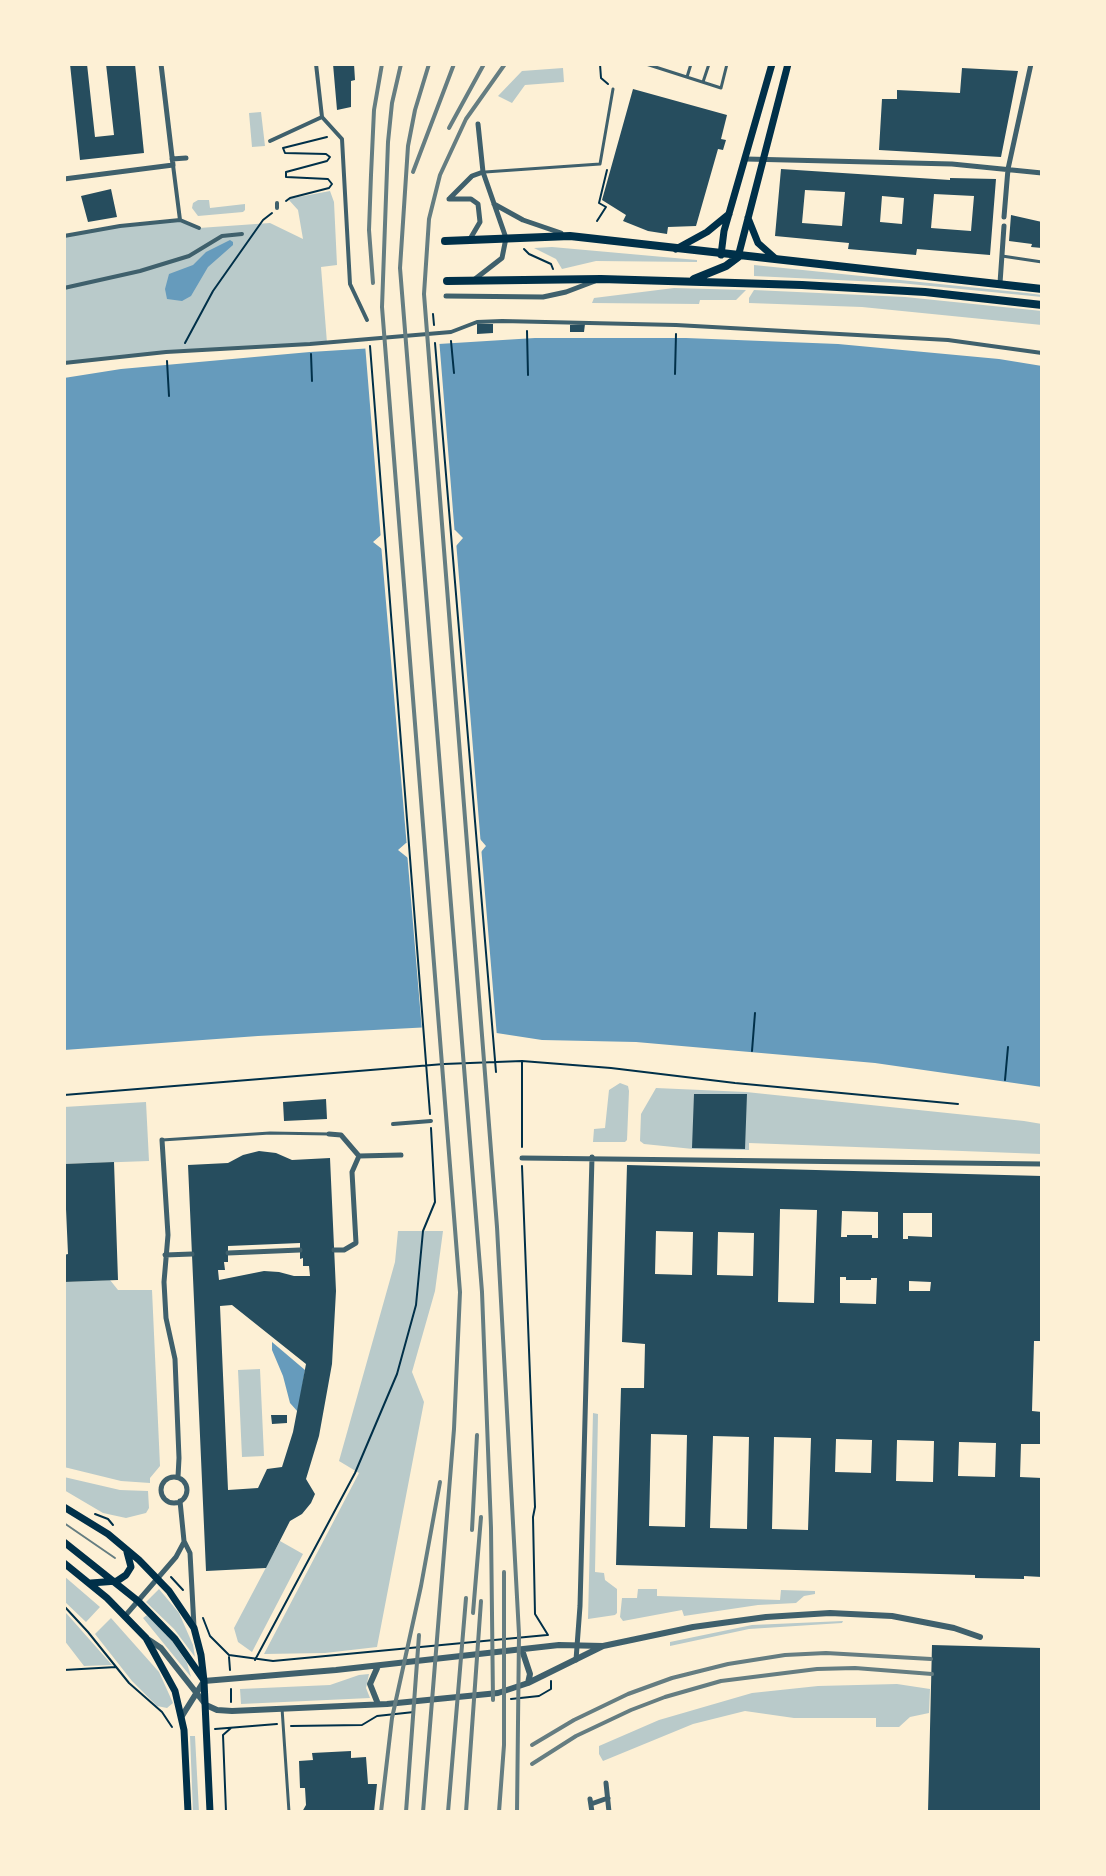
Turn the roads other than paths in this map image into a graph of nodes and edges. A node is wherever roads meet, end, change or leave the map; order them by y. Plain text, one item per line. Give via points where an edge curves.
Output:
1 (161, 64) edge
2 (316, 64) edge
3 (646, 64) edge
4 (671, 64) edge
5 (691, 64) edge
6 (709, 64) edge
7 (727, 64) edge
8 (772, 64) edge
9 (788, 64) edge
10 (1031, 64) edge
11 (669, 71) junction
12 (687, 77) junction
13 (703, 82) junction
14 (613, 89) road end
15 (322, 117) junction
16 (478, 124) dead end
17 (270, 141) dead end
18 (186, 158) dead end
19 (762, 158) junction
20 (746, 159) junction
21 (172, 162) junction
22 (1008, 169) junction
23 (483, 172) junction
24 (1042, 173) edge
25 (64, 179) edge
26 (494, 204) junction
27 (730, 214) junction
28 (747, 216) junction
29 (1004, 217) dead end
30 (180, 220) junction
31 (1004, 226) dead end
32 (199, 228) dead end
33 (242, 234) dead end
34 (64, 236) edge
35 (570, 236) junction
36 (506, 238) junction
37 (470, 239) junction
38 (445, 241) dead end
39 (674, 250) junction
40 (721, 255) junction
41 (1002, 256) junction
42 (738, 257) junction
43 (780, 261) junction
44 (1042, 262) edge
45 (726, 266) junction
46 (475, 279) junction
47 (601, 279) junction
48 (689, 280) junction
49 (447, 281) dead end
50 (741, 283) junction
51 (1000, 283) junction
52 (64, 288) edge
53 (1042, 289) edge
54 (446, 296) dead end
55 (1042, 305) edge
56 (367, 320) road end
57 (1042, 353) edge
58 (64, 363) edge
59 (431, 1121) road end
60 (393, 1124) dead end
61 (329, 1134) joint
62 (162, 1140) joint
63 (401, 1155) dead end
64 (359, 1156) junction
65 (592, 1157) junction
66 (522, 1158) road end
67 (1042, 1164) edge
68 (300, 1250) dead end
69 (334, 1250) dead end
70 (228, 1253) dead end
71 (192, 1254) dead end
72 (165, 1255) junction
73 (178, 1477) junction
74 (180, 1501) junction
75 (64, 1507) edge
76 (184, 1541) junction
77 (64, 1542) edge
78 (126, 1550) junction
79 (64, 1563) edge
80 (157, 1578) junction
81 (117, 1581) junction
82 (91, 1583) junction
83 (138, 1601) junction
84 (125, 1616) junction
85 (194, 1628) junction
86 (980, 1637) dead end
87 (146, 1638) junction
88 (578, 1644) junction
89 (603, 1646) junction
90 (522, 1650) junction
91 (576, 1660) junction
92 (378, 1666) junction
93 (204, 1681) junction
94 (528, 1683) junction
95 (196, 1694) junction
96 (378, 1704) junction
97 (206, 1705) junction
98 (282, 1708) junction
99 (182, 1716) junction
100 (606, 1783) dead end
101 (608, 1798) junction
102 (188, 1812) edge
103 (210, 1812) edge
104 (289, 1812) edge
105 (592, 1812) edge
106 (609, 1812) edge

1 - 21 street
2 - 15 street
3 - 11 lane
4 - 11 lane
5 - 12 lane
6 - 13 lane
7 - 13 lane via 721,88
8 - 20 main road
9 - 19 main road
10 - 22 street
11 - 12 lane
12 - 13 lane
14 - 23 lane via 600,164
15 - 17 street
15 - 56 street via 342,139 350,284
16 - 23 street
18 - 21 street
19 - 20 street
19 - 22 street
19 - 28 main road
20 - 27 main road
21 - 25 street
21 - 30 street
22 - 24 street
22 - 29 street
23 - 26 street
23 - 37 street via 449,199 478,204 480,222
26 - 35 street
26 - 36 street
27 - 39 main road
27 - 40 main road
28 - 42 main road
28 - 43 main road via 758,243
30 - 32 street
30 - 34 street
31 - 41 street
33 - 52 street via 222,236 189,256 140,271
35 - 36 main road
35 - 39 main road
36 - 37 main road
36 - 46 street via 502,258
37 - 38 main road
39 - 40 main road
40 - 42 main road
40 - 45 main road
41 - 44 lane
41 - 51 street
42 - 43 main road
42 - 45 main road
43 - 51 main road
45 - 48 main road
45 - 50 main road
46 - 47 main road
46 - 49 main road
47 - 48 main road
47 - 54 street via 552,296
48 - 50 main road
50 - 55 main road via 925,292
51 - 53 main road
57 - 58 street via 948,340 705,326 477,322 451,332
59 - 60 street
61 - 62 lane
61 - 64 street via 341,1135
62 - 72 street
63 - 64 street
64 - 69 street via 352,1172 356,1243
65 - 66 street
65 - 67 street
65 - 88 street
68 - 70 street
71 - 72 street
72 - 73 street
73 - 74 street via 187,1491
73 - 74 street via 164,1481 161,1493 168,1501
74 - 76 street
75 - 78 main road
76 - 80 street
76 - 85 street via 190,1553
77 - 81 main road
78 - 80 main road
78 - 81 main road via 131,1567
79 - 82 main road
80 - 83 street
80 - 85 main road
81 - 82 main road
81 - 83 main road
82 - 84 main road
83 - 84 street
83 - 93 main road via 175,1639
84 - 87 main road
85 - 93 main road
86 - 89 street via 892,1616 830,1613 737,1621
87 - 95 street via 161,1648
87 - 99 main road via 175,1691
88 - 89 street
88 - 90 street
88 - 91 street
89 - 91 street
90 - 92 street
90 - 94 street
91 - 94 street
92 - 93 street
92 - 96 street via 370,1684
93 - 95 street
93 - 97 main road
94 - 96 street via 498,1693
95 - 97 street
95 - 99 street
96 - 98 street
97 - 98 street via 232,1711
97 - 103 main road
98 - 104 lane
99 - 102 main road
100 - 101 street
101 - 105 street via 590,1801
101 - 106 street

